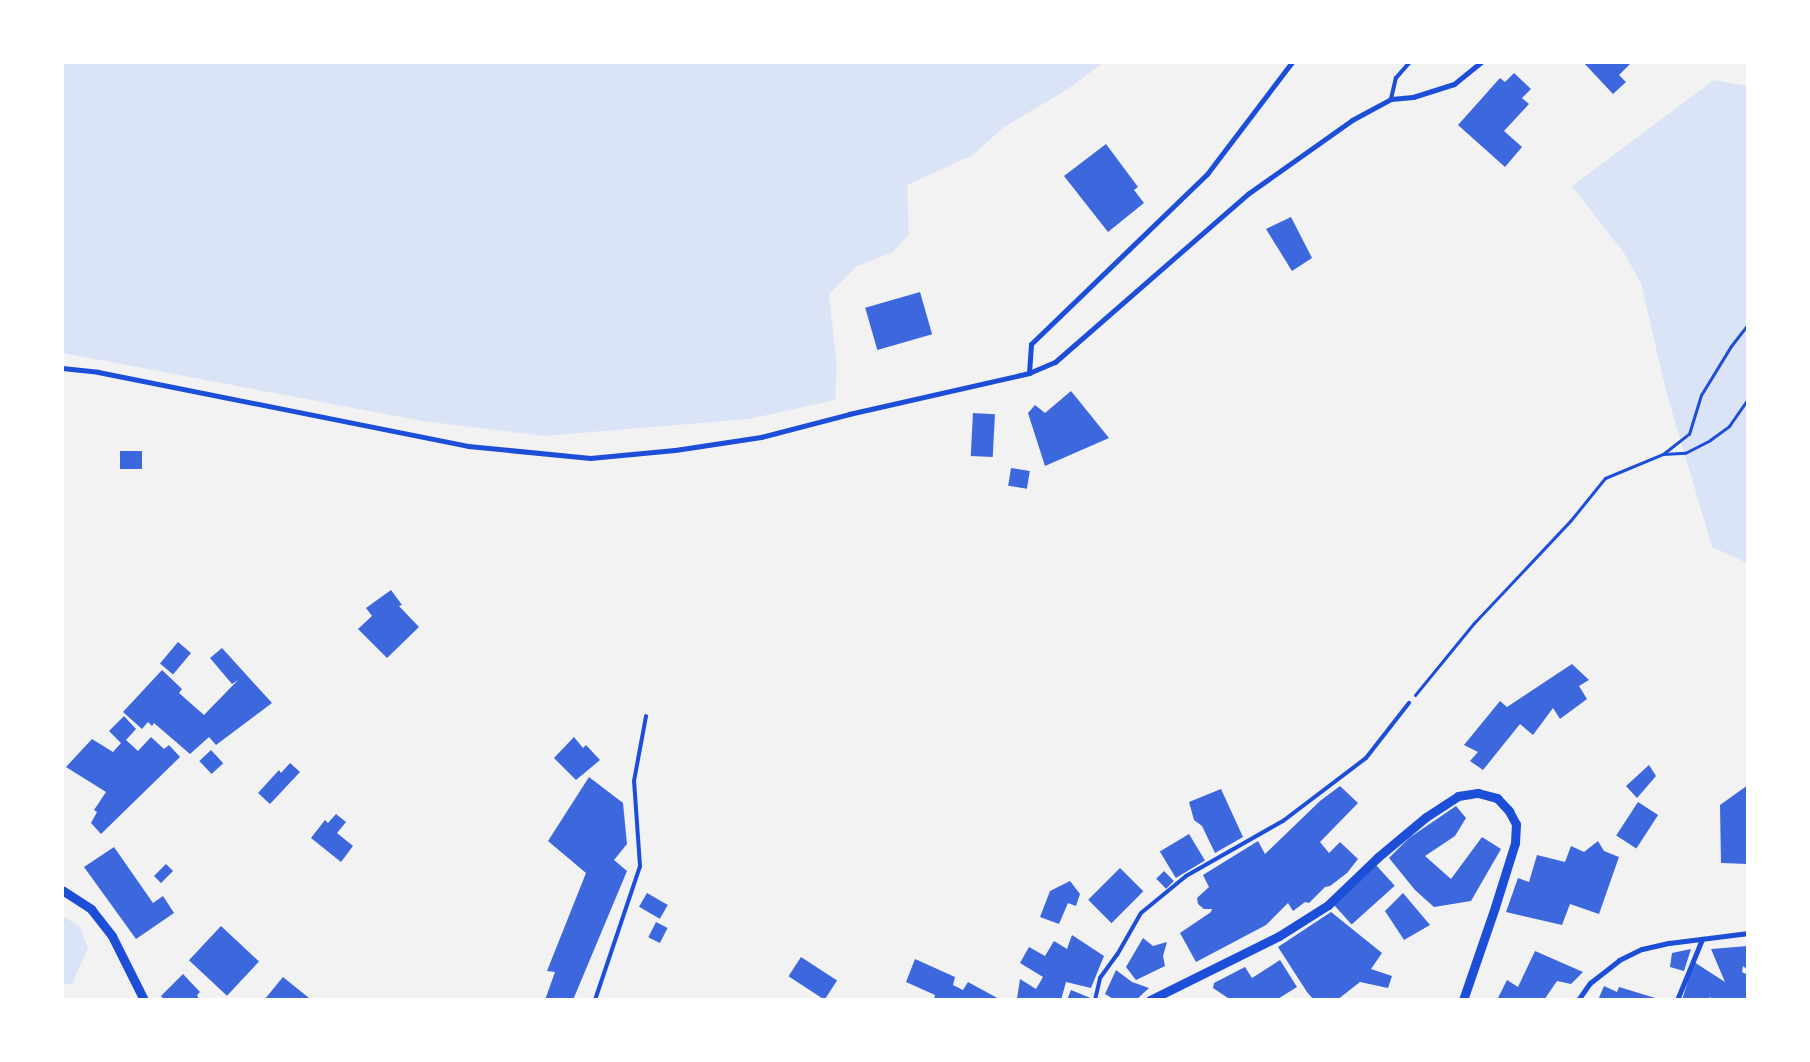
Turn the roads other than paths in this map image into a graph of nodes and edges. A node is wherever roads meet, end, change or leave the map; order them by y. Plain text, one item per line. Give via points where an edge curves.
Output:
1 (1292, 62) edge
2 (1410, 62) edge
3 (1481, 62) edge
4 (1390, 99) junction
5 (62, 368) edge
6 (1029, 373) junction
7 (1409, 703) road end
8 (646, 716) dead end
9 (62, 890) edge
10 (1748, 933) edge
11 (1702, 939) junction
12 (144, 1000) edge
13 (595, 1000) edge
14 (1095, 1000) edge
15 (1150, 1000) edge
16 (1463, 1000) edge
17 (1578, 1000) edge
18 (1677, 1000) edge

1 - 6 street via 1207,174 1031,344
2 - 4 lane via 1396,78
3 - 4 street via 1454,84 1413,97
4 - 6 street via 1352,120 1249,193 1076,345 1055,362
5 - 6 street via 98,372 468,446 590,458 761,437
7 - 14 lane via 1366,758 1283,821 1186,876 1141,912 1100,978
8 - 13 lane via 634,781 640,866
9 - 12 street via 91,910 112,936
10 - 11 street
11 - 17 street via 1642,949 1619,960 1590,982
11 - 18 street
15 - 16 street via 1279,936 1328,905 1426,817 1458,796 1478,793 1497,798 1509,811 1516,824 1515,843

